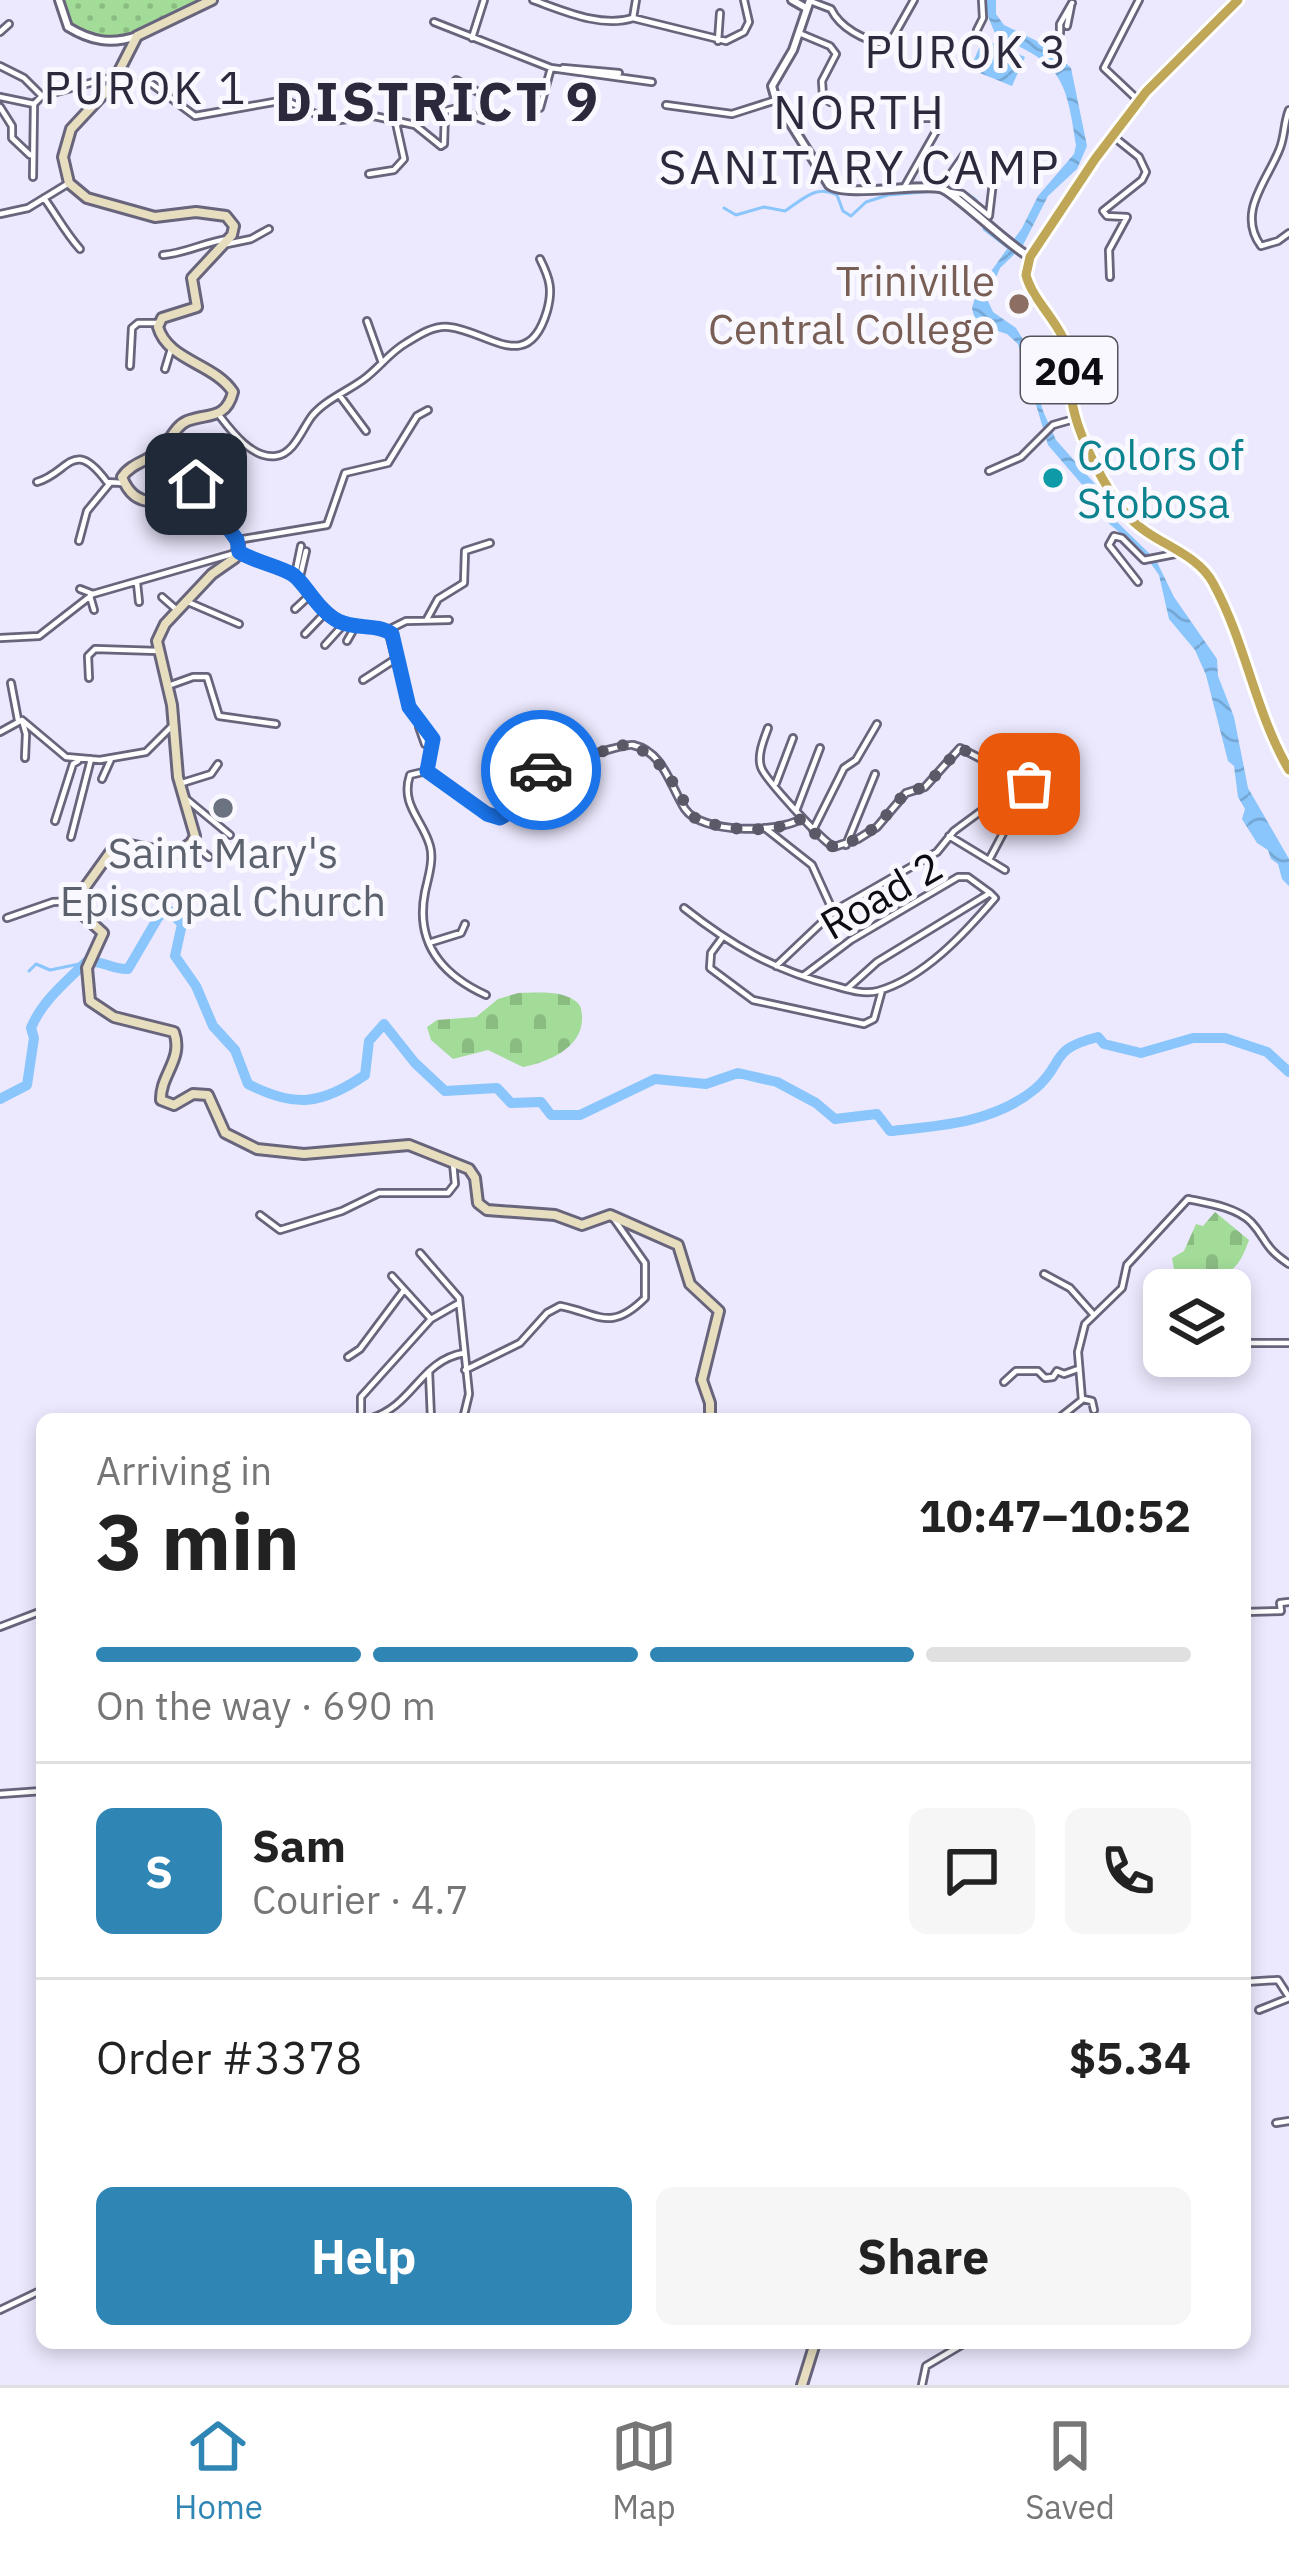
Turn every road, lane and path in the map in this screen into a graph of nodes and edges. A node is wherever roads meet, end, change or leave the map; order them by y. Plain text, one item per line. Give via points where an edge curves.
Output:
1 (59, 0) edge
2 (212, 0) edge
3 (484, 0) edge
4 (533, 0) edge
5 (636, 0) edge
6 (744, 0) edge
7 (792, 0) edge
8 (835, 0) edge
9 (914, 0) edge
10 (982, 0) edge
11 (1126, 0) edge
12 (1238, 0) edge
13 (1072, 2) edge
14 (808, 3) edge
15 (1137, 3) edge
16 (831, 9) junction
17 (720, 13) dead end
18 (633, 18) junction
19 (434, 22) dead end
20 (9, 24) dead end
21 (1067, 26) dead end
22 (977, 31) dead end
23 (0, 32) edge
24 (799, 33) junction
25 (1060, 33) dead end
26 (137, 36) junction
27 (472, 38) junction
28 (718, 41) junction
29 (0, 67) edge
30 (554, 68) junction
31 (620, 74) dead end
32 (116, 79) junction
33 (456, 80) dead end
34 (652, 82) dead end
35 (42, 96) junction
36 (0, 97) edge
37 (776, 100) junction
38 (1139, 101) junction
39 (830, 102) dead end
40 (34, 104) junction
41 (666, 105) dead end
42 (0, 107) edge
43 (540, 108) dead end
44 (1289, 110) edge
45 (923, 118) dead end
46 (483, 120) junction
47 (396, 123) junction
48 (495, 127) dead end
49 (1112, 136) junction
50 (12, 138) junction
51 (31, 139) dead end
52 (964, 154) dead end
53 (30, 155) dead end
54 (369, 174) dead end
55 (33, 177) dead end
56 (993, 182) dead end
57 (69, 183) junction
58 (903, 189) junction
59 (946, 190) junction
60 (44, 198) junction
61 (0, 214) edge
62 (980, 214) junction
63 (268, 229) dead end
64 (1289, 233) edge
65 (225, 242) junction
66 (80, 249) dead end
67 (1025, 254) junction
68 (164, 255) dead end
69 (540, 259) dead end
70 (1110, 278) dead end
71 (367, 321) dead end
72 (158, 323) junction
73 (166, 343) junction
74 (382, 363) junction
75 (130, 366) dead end
76 (165, 370) dead end
77 (340, 396) junction
78 (428, 410) dead end
79 (182, 411) dead end
80 (219, 415) junction
81 (1076, 419) junction
82 (188, 421) junction
83 (366, 431) dead end
84 (989, 471) dead end
85 (37, 482) dead end
86 (110, 483) junction
87 (122, 483) junction
88 (219, 513) junction
89 (202, 523) dead end
90 (237, 540) junction
91 (80, 541) dead end
92 (490, 543) dead end
93 (304, 549) dead end
94 (239, 552) junction
95 (1180, 554) junction
96 (297, 578) junction
97 (1138, 582) dead end
98 (137, 583) junction
99 (120, 587) junction
100 (80, 589) dead end
101 (91, 595) junction
102 (309, 596) junction
103 (121, 597) dead end
104 (162, 597) dead end
105 (139, 602) dead end
106 (188, 602) junction
107 (295, 609) dead end
108 (94, 610) dead end
109 (178, 611) junction
110 (326, 612) junction
111 (428, 619) junction
112 (449, 620) dead end
113 (239, 624) dead end
114 (344, 624) junction
115 (355, 627) junction
116 (388, 630) junction
117 (305, 634) dead end
118 (0, 638) edge
119 (347, 641) dead end
120 (325, 645) dead end
121 (158, 651) junction
122 (397, 658) junction
123 (89, 678) dead end
124 (364, 680) dead end
125 (11, 682) dead end
126 (168, 686) junction
127 (20, 720) junction
128 (417, 722) junction
129 (174, 724) junction
130 (276, 724) dead end
131 (878, 724) dead end
132 (768, 728) dead end
133 (0, 732) edge
134 (793, 737) dead end
135 (425, 744) dead end
136 (820, 748) dead end
137 (25, 758) dead end
138 (87, 759) junction
139 (111, 759) junction
140 (218, 764) dead end
141 (1288, 766) edge
142 (427, 771) junction
143 (875, 774) dead end
144 (1009, 775) junction
145 (102, 779) dead end
146 (776, 783) junction
147 (179, 784) junction
148 (1029, 784) junction
149 (183, 797) junction
150 (1060, 800) dead end
151 (796, 811) junction
152 (801, 819) junction
153 (56, 821) dead end
154 (765, 828) junction
155 (813, 830) junction
156 (230, 835) dead end
157 (949, 836) junction
158 (71, 837) dead end
159 (191, 843) junction
160 (846, 844) junction
161 (208, 856) dead end
162 (989, 860) junction
163 (1004, 870) dead end
164 (990, 892) junction
165 (77, 901) junction
166 (684, 908) dead end
167 (834, 911) junction
168 (7, 918) dead end
169 (465, 924) dead end
170 (722, 938) junction
171 (432, 942) junction
172 (774, 968) junction
173 (801, 977) junction
174 (847, 989) junction
175 (882, 990) junction
176 (486, 995) dead end
177 (453, 1163) junction
178 (260, 1215) dead end
179 (610, 1215) junction
180 (420, 1253) dead end
181 (1289, 1264) edge
182 (1044, 1274) dead end
183 (392, 1276) dead end
184 (404, 1290) junction
185 (459, 1303) junction
186 (1093, 1314) junction
187 (431, 1319) junction
188 (1251, 1343) edge
189 (1289, 1343) edge
190 (464, 1353) junction
191 (348, 1357) dead end
192 (429, 1368) junction
193 (1078, 1369) junction
194 (466, 1370) junction
195 (1004, 1382) dead end
196 (1083, 1399) junction
197 (395, 1407) junction
198 (1094, 1410) dead end
199 (364, 1413) edge
200 (380, 1413) edge
201 (396, 1413) edge
202 (431, 1413) edge
203 (464, 1413) edge
204 (712, 1413) edge
205 (1066, 1413) edge
206 (1289, 1603) edge
207 (1251, 1612) edge
208 (36, 1613) edge
209 (0, 1627) edge
210 (36, 1788) edge
211 (0, 1794) edge
212 (1251, 1982) edge
213 (1289, 1997) edge
214 (1259, 2010) dead end
215 (1289, 2121) edge
216 (1276, 2123) dead end
217 (36, 2293) edge
218 (0, 2310) edge
219 (813, 2349) edge
220 (955, 2349) edge
221 (802, 2385) edge
222 (922, 2385) edge

1 - 26 street via 68,27 81,35 108,42
2 - 26 main road
3 - 27 street
4 - 18 street via 591,19
5 - 18 street
6 - 28 street via 744,32
7 - 14 street
8 - 16 street
9 - 16 street via 884,44 842,24
10 - 22 street
11 - 15 street
12 - 38 highway, 204
13 - 21 street
13 - 25 street
14 - 16 street
14 - 24 street
15 - 38 street via 1105,68
17 - 28 street
18 - 28 street
19 - 27 street
20 - 23 street
24 - 37 street via 772,80
24 - 39 street via 836,54 822,81
26 - 32 main road
27 - 30 street
29 - 35 street
30 - 31 street
30 - 34 street
30 - 43 street
32 - 35 street
32 - 47 street via 152,84 195,116 279,100 331,121 378,116
32 - 57 main road via 68,134
33 - 46 street via 489,98
35 - 40 street
36 - 40 street
37 - 41 street via 732,114
37 - 58 street via 834,190
38 - 49 highway, 204
40 - 55 street
42 - 50 street
44 - 64 street via 1251,216 1261,246
45 - 58 street via 939,126
46 - 47 street via 448,109 441,146 420,127
46 - 48 street
47 - 54 street via 404,159 394,170
49 - 67 highway, 204
49 - 70 street via 1146,172 1103,211 1127,217 1108,250
50 - 51 street
50 - 53 street
52 - 59 street
56 - 62 street
57 - 60 street
57 - 65 main road via 148,216 226,216 234,226
58 - 59 street
59 - 62 street
60 - 61 street
60 - 66 street
62 - 67 street
63 - 65 street
65 - 68 street
65 - 72 main road via 192,278 196,307
67 - 81 highway, 204 via 1028,284 1064,340
69 - 74 street via 550,301 526,344 434,328
71 - 74 street
72 - 73 main road
72 - 75 street via 132,328
73 - 76 street
73 - 80 main road via 231,389
74 - 77 street
77 - 80 street via 277,456 244,444
77 - 83 street
78 - 90 street via 388,463 345,473 327,525
79 - 82 street
80 - 82 main road
81 - 84 street via 1053,424 1021,457
81 - 95 highway, 204 via 1125,512
82 - 87 main road via 159,452 125,470
85 - 86 street via 74,459
86 - 87 street
86 - 91 street via 87,511
87 - 88 main road via 160,502 196,484
88 - 89 street
88 - 90 main road
90 - 94 main road
92 - 111 street via 465,550 464,583 438,599
93 - 96 street
94 - 96 street
94 - 98 street
94 - 106 main road
95 - 97 street via 1142,559 1119,536 1108,541
95 - 141 highway, 204 via 1212,580
96 - 102 street
98 - 99 street
98 - 105 street
99 - 101 street
99 - 103 street
100 - 101 street
101 - 108 street
101 - 118 street via 39,636
102 - 107 street
102 - 110 street
104 - 109 street
106 - 109 main road
106 - 113 street
109 - 121 main road via 160,631
110 - 114 street
110 - 117 street
111 - 112 street
111 - 116 street
114 - 115 street
114 - 120 street
115 - 116 street
115 - 119 street
116 - 122 street
121 - 123 street via 99,648 88,656
121 - 126 main road
122 - 124 street
122 - 128 street
125 - 127 street
126 - 129 main road
126 - 130 street via 207,677 219,716
127 - 133 street
127 - 137 street
127 - 138 street via 58,753
128 - 135 street
128 - 142 street via 433,739
129 - 139 street via 146,752
129 - 147 main road
131 - 155 street
132 - 146 street via 760,765
134 - 146 street
136 - 151 street
138 - 139 street
138 - 153 street via 73,764
138 - 158 street
139 - 145 street
140 - 147 street
142 - 154 street via 500,818 534,773 629,744 665,769 693,817
142 - 171 street via 407,783 412,815 432,849 421,918
143 - 160 street
144 - 148 street
144 - 157 street via 986,810
144 - 160 street via 960,748 929,784 905,793 877,826
146 - 151 street
147 - 149 main road
148 - 150 street
148 - 162 street
149 - 156 street
149 - 159 main road
151 - 152 street
152 - 154 street
152 - 155 street
154 - 167 street via 812,865
155 - 160 street via 828,845
157 - 162 street
157 - 167 street via 937,852
159 - 161 street
159 - 165 main road via 169,854 113,847
162 - 163 street
164 - 173 street, Road 2 via 958,877
164 - 174 street
164 - 175 street via 995,898 937,956
165 - 168 street
165 - 177 main road via 103,933 88,964 90,1001 178,1036 160,1090 164,1104 204,1093 225,1132 257,1149 304,1154 409,1145
166 - 170 street
167 - 172 street
169 - 171 street
170 - 172 street
170 - 175 street via 710,968 753,1000 864,1024 874,1019
171 - 176 street via 440,966
172 - 173 street
173 - 174 street
174 - 175 street
177 - 178 street via 448,1193 379,1193 285,1229
177 - 179 main road via 474,1174 478,1203 487,1210 582,1225
179 - 194 street via 645,1263 645,1298 600,1320 560,1306 520,1343
179 - 204 main road via 678,1245 690,1284 719,1312 702,1381
180 - 185 street
181 - 186 street via 1250,1222 1189,1199
182 - 186 street
183 - 184 street
184 - 187 street
184 - 191 street
185 - 187 street
185 - 190 street
186 - 193 street via 1080,1336
187 - 199 street via 361,1397
188 - 189 street
190 - 192 street
190 - 194 street
192 - 197 street
192 - 202 street
193 - 195 street via 1045,1378 1016,1370
193 - 196 street
194 - 203 street
196 - 198 street
196 - 205 street
197 - 200 street
197 - 201 street
206 - 207 street
208 - 209 street
210 - 211 street
212 - 213 street via 1278,1980
213 - 214 street
215 - 216 street
217 - 218 street
219 - 221 main road
220 - 222 street via 926,2366

